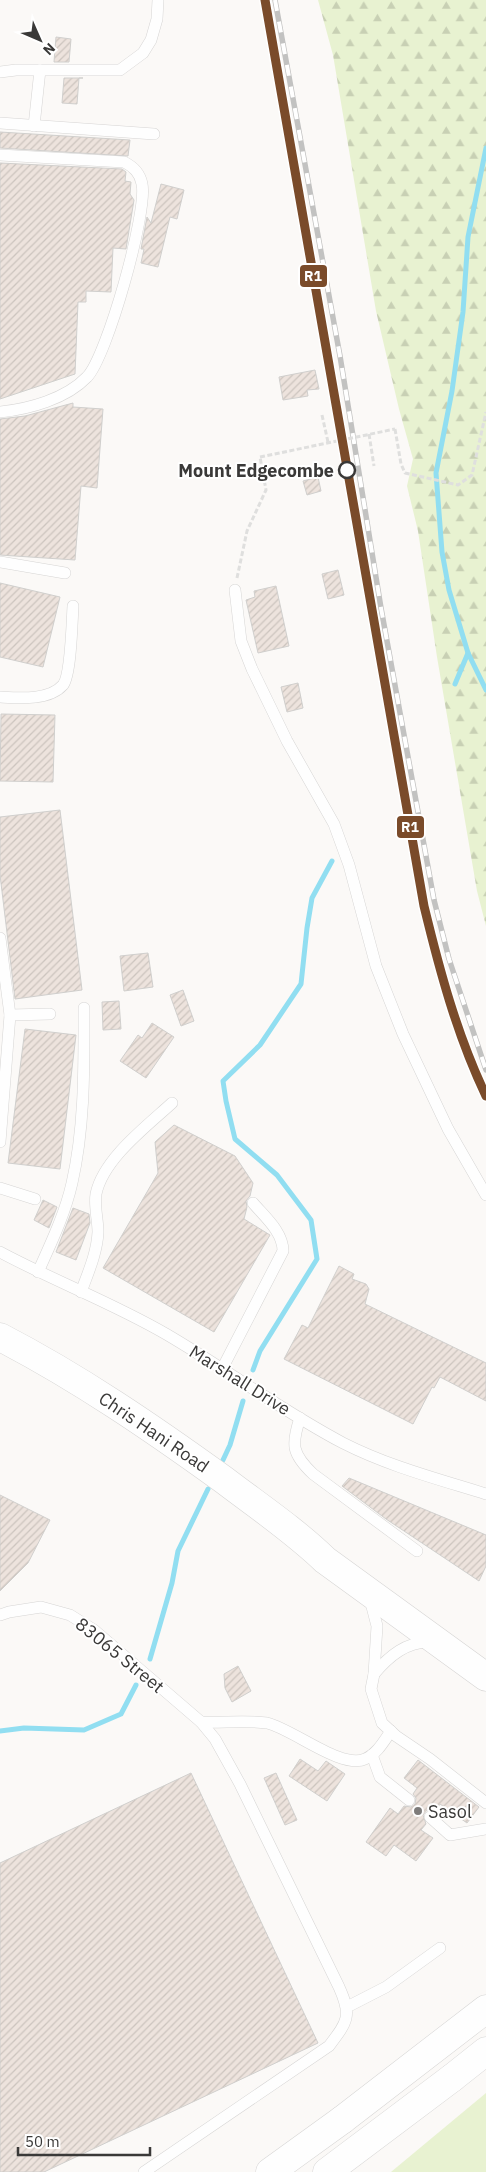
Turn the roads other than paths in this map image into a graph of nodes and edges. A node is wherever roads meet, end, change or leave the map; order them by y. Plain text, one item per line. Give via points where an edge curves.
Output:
1 (158, 0) edge
2 (40, 70) junction
3 (0, 72) edge
4 (0, 123) edge
5 (34, 126) junction
6 (154, 134) dead end
7 (0, 155) edge
8 (0, 412) edge
9 (0, 562) edge
10 (66, 573) dead end
11 (234, 590) road end
12 (73, 606) dead end
13 (0, 697) edge
14 (0, 938) edge
15 (84, 1008) dead end
16 (50, 1014) dead end
17 (10, 1015) junction
18 (172, 1103) dead end
19 (0, 1142) edge
20 (0, 1188) edge
21 (486, 1195) edge
22 (35, 1199) dead end
23 (253, 1203) dead end
24 (0, 1252) edge
25 (38, 1272) junction
26 (81, 1292) junction
27 (0, 1337) edge
28 (222, 1368) junction
29 (300, 1418) junction
30 (486, 1494) edge
31 (302, 1538) junction
32 (417, 1551) dead end
33 (367, 1592) junction
34 (0, 1616) edge
35 (440, 1643) junction
36 (486, 1654) edge
37 (374, 1674) junction
38 (486, 1677) edge
39 (201, 1722) junction
40 (390, 1731) junction
41 (372, 1755) junction
42 (409, 1800) dead end
43 (486, 1803) edge
44 (430, 1817) dead end
45 (486, 1829) edge
46 (440, 1948) dead end
47 (347, 2007) junction
48 (486, 2009) edge
49 (486, 2051) edge
50 (452, 2078) junction
51 (342, 2120) junction
52 (144, 2172) edge
53 (270, 2172) edge
54 (277, 2172) edge
55 (327, 2172) edge
56 (347, 2172) edge

1 - 2 lane via 151,40 143,53 120,70
2 - 3 lane
2 - 5 lane
4 - 5 lane
5 - 6 lane
7 - 8 lane via 124,162 133,166 143,186 138,227 116,313 101,355 88,377 56,398 21,410
9 - 10 lane
11 - 21 lane via 241,642 287,740 334,824 349,864 376,966 403,1034 448,1129
12 - 13 lane via 68,669 63,685 46,694
14 - 17 lane
15 - 25 lane via 84,1088 72,1183 58,1228
16 - 17 lane
17 - 19 lane
18 - 26 lane via 117,1155 104,1175 96,1194 95,1250
20 - 22 lane
23 - 28 lane via 279,1234 283,1251
24 - 25 lane, Marshall Drive
25 - 26 lane, Marshall Drive
26 - 28 lane, Marshall Drive via 118,1308
27 - 31 main road, Chris Hani Road via 107,1400
28 - 29 lane, Marshall Drive
29 - 30 lane, Marshall Drive via 345,1444 386,1462
29 - 32 lane via 294,1443 299,1461
31 - 33 main road, Chris Hani Road
31 - 36 main road, Chris Hani Road via 333,1550
33 - 35 main road, Chris Hani Road
33 - 37 lane via 376,1618
34 - 39 lane, 83065 Street via 41,1607 70,1615 94,1630
35 - 37 lane via 407,1646 387,1658
35 - 38 main road, Chris Hani Road
37 - 40 lane via 371,1689 375,1706 382,1723
39 - 41 lane via 265,1723 285,1729 340,1758 364,1760
39 - 47 lane, 83065 Street via 215,1739 240,1784
40 - 41 lane
40 - 43 lane
41 - 42 lane via 380,1777
44 - 45 lane via 450,1835
46 - 47 lane via 386,1987
47 - 52 lane via 346,2022 328,2046
48 - 51 main road
49 - 50 main road
50 - 55 main road
50 - 56 main road
51 - 53 main road
51 - 54 main road

